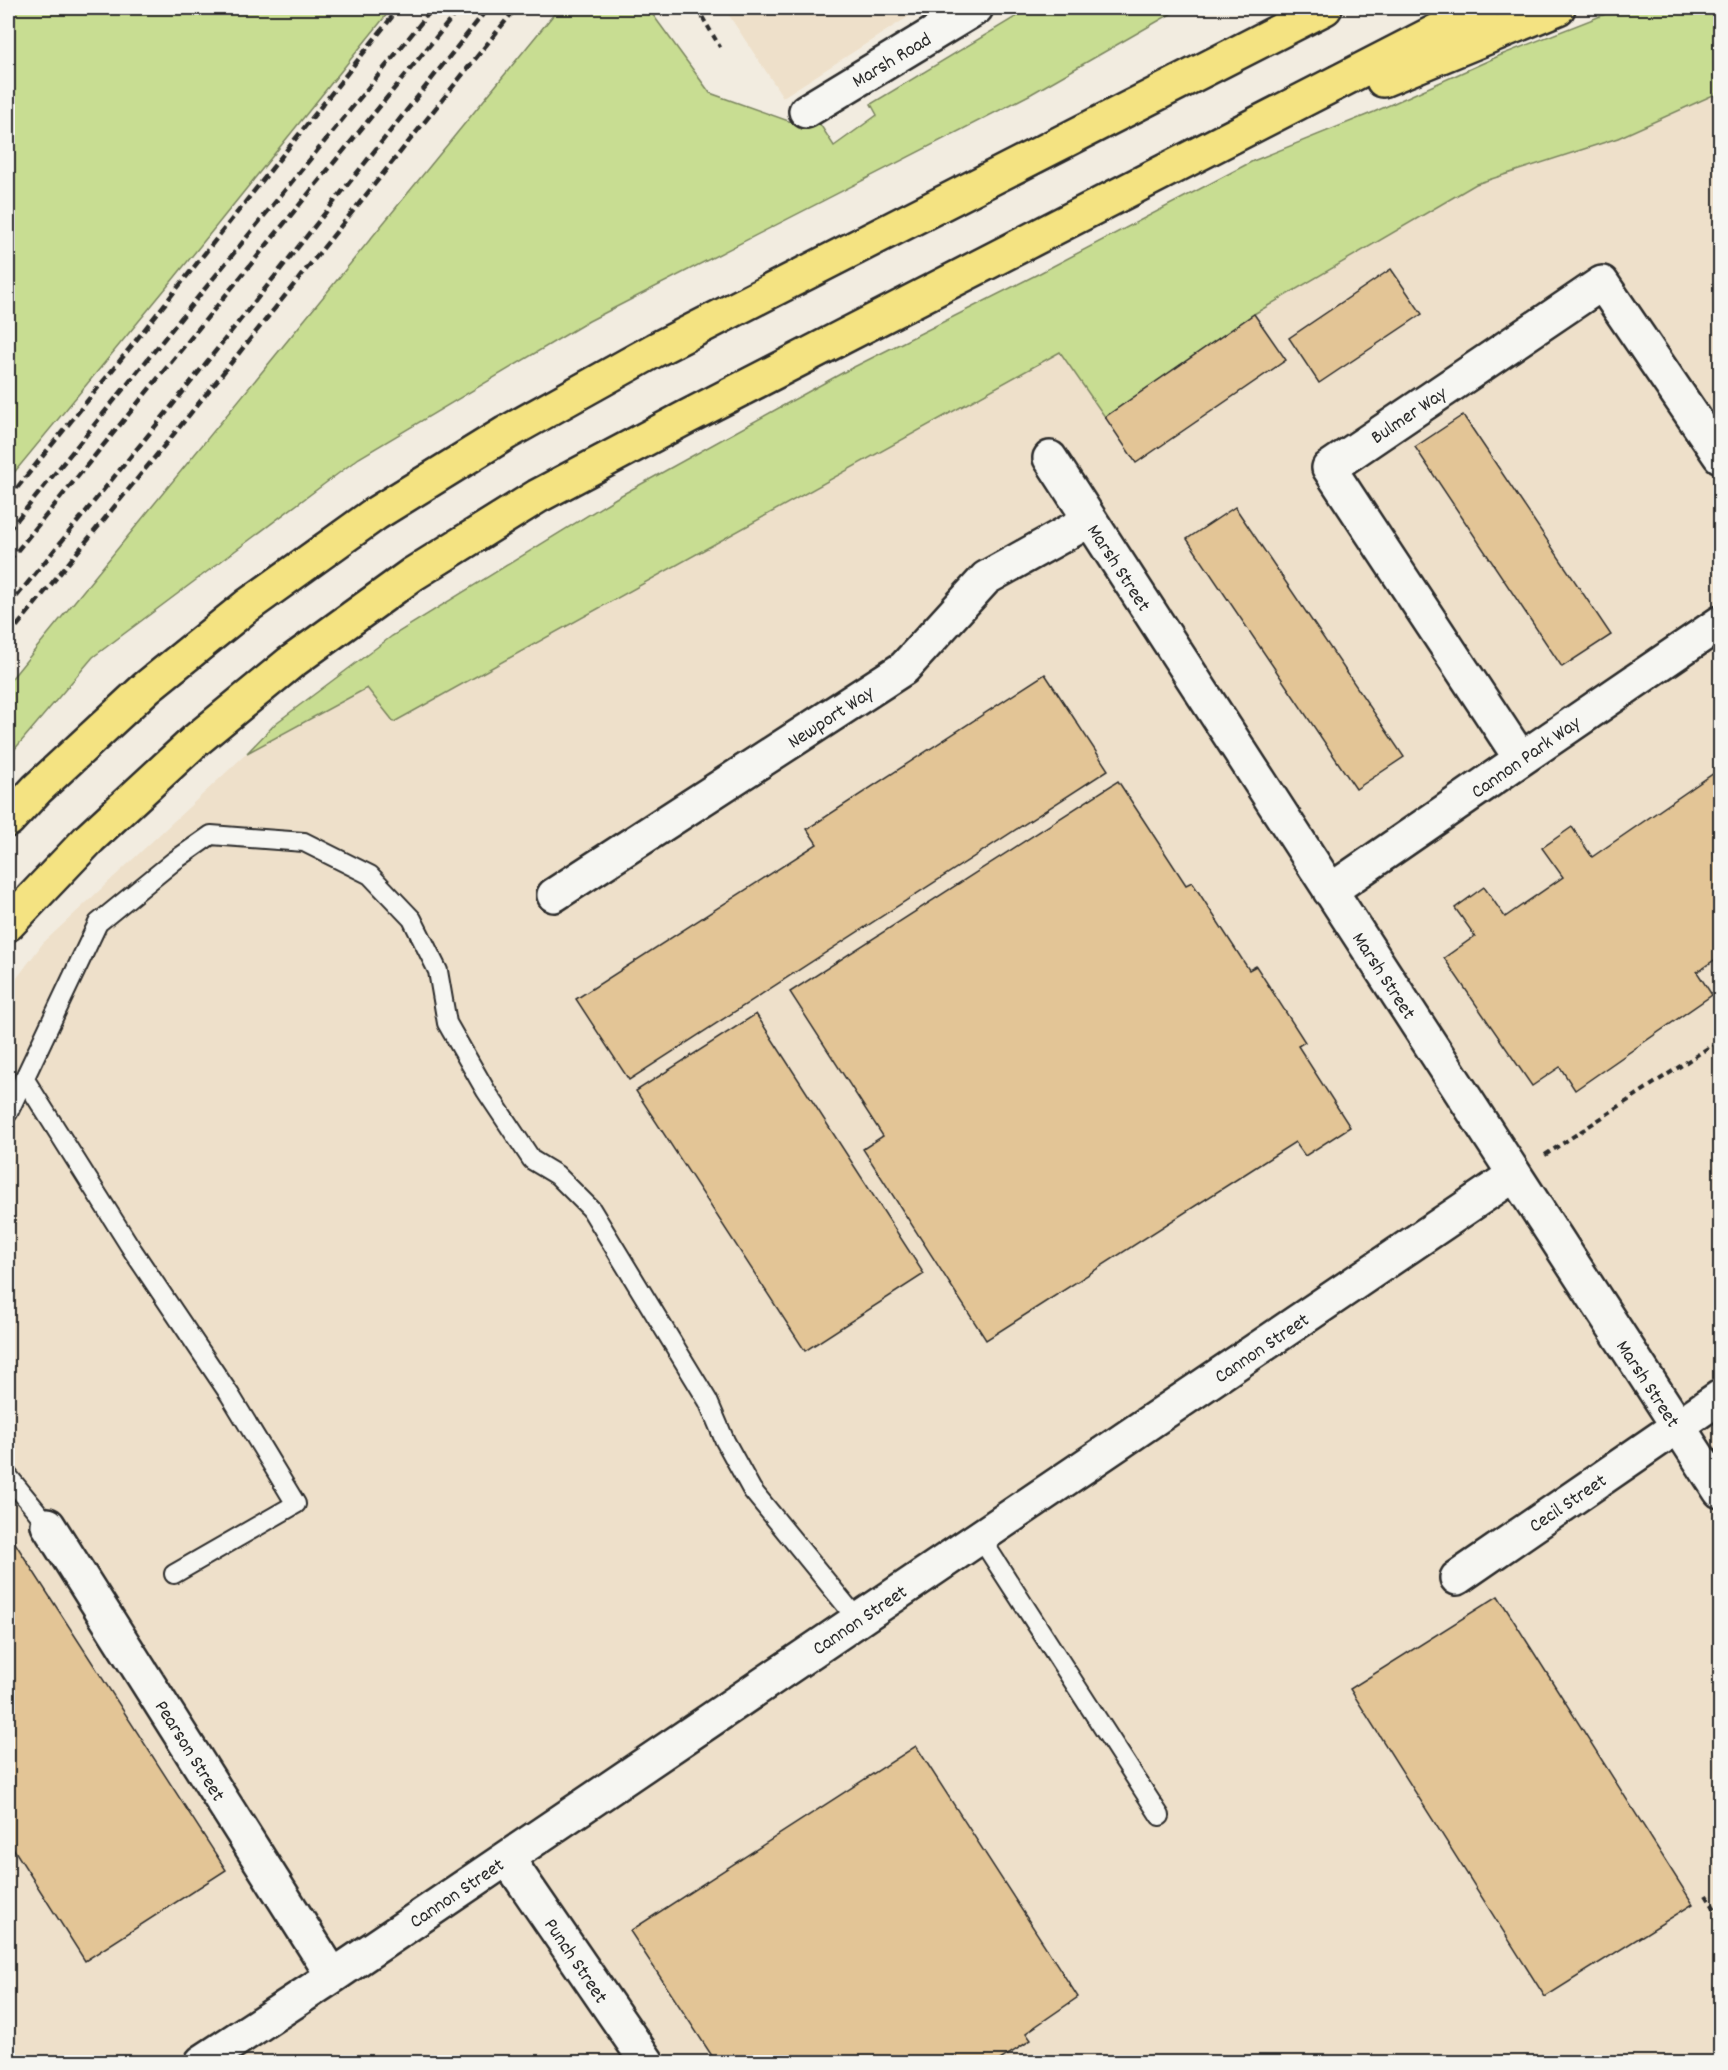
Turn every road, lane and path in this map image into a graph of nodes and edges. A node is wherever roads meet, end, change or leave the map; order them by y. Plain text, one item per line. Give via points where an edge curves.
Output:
1 (697, 8) edge
2 (976, 8) edge
3 (1288, 8) edge
4 (1325, 8) edge
5 (1482, 8) edge
6 (1558, 8) edge
7 (720, 46) dead end
8 (1126, 108) junction
9 (806, 111) dead end
10 (1160, 174) junction
11 (1720, 456) edge
12 (1050, 458) dead end
13 (1090, 520) junction
14 (1720, 623) edge
15 (1521, 759) junction
16 (8, 820) edge
17 (1330, 891) junction
18 (554, 895) dead end
19 (8, 924) edge
20 (1720, 1040) edge
21 (24, 1078) junction
22 (8, 1113) edge
23 (1514, 1175) junction
24 (1720, 1397) edge
25 (1678, 1427) junction
26 (8, 1476) edge
27 (1720, 1491) edge
28 (48, 1525) joint
29 (980, 1537) junction
30 (174, 1574) dead end
31 (1456, 1578) dead end
32 (858, 1620) junction
33 (1160, 1816) dead end
34 (507, 1858) junction
35 (1706, 1895) dead end
36 (1720, 1917) edge
37 (333, 1976) junction
38 (202, 2062) edge
39 (647, 2062) edge

1 - 7 path
2 - 9 street, Marsh Road
3 - 8 highway
4 - 8 highway
5 - 10 highway
6 - 10 highway
8 - 16 highway via 655,350 506,433 375,514 247,606 147,687
10 - 19 highway via 549,490 412,574 290,663 195,741 90,838
11 - 15 street, Bulmer Way via 1602,284 1329,468
12 - 13 street, Marsh Street
13 - 17 street, Marsh Street
13 - 18 street, Newport Way via 986,578 904,668
14 - 15 street, Cannon Park Way
15 - 17 street, Cannon Park Way
17 - 23 street, Marsh Street
20 - 23 path
21 - 22 lane
21 - 30 lane via 296,1503
21 - 32 lane via 98,923 211,835 304,842 370,875 412,919 438,971 447,1023 486,1091 532,1160 557,1175 591,1209 708,1401 752,1490
23 - 25 street, Marsh Street
23 - 29 street, Cannon Street
24 - 25 street, Cecil Street
25 - 27 street, Marsh Street
25 - 31 street, Cecil Street
26 - 28 lane
28 - 37 street, Pearson Street
29 - 32 street, Cannon Street
29 - 33 lane
32 - 34 street, Cannon Street
34 - 37 street, Cannon Street
34 - 39 street, Punch Street
35 - 36 path
37 - 38 street, Cannon Street

